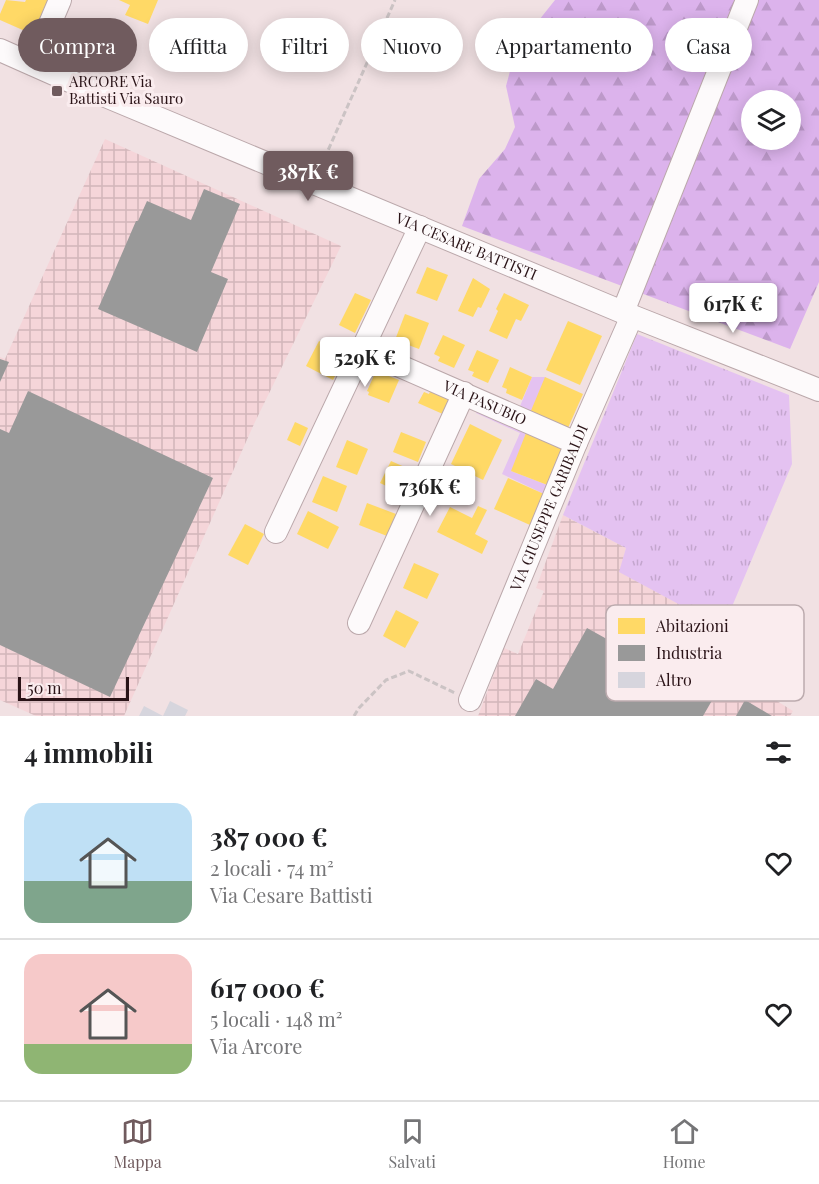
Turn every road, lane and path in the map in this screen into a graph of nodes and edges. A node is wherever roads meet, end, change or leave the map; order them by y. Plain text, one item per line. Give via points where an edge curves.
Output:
1 (60, 0) edge
2 (395, 0) edge
3 (747, 0) edge
4 (52, 18) edge
5 (0, 50) edge
6 (18, 58) edge
7 (52, 72) edge
8 (314, 183) junction
9 (420, 227) junction
10 (628, 314) junction
11 (361, 349) junction
12 (819, 390) edge
13 (464, 393) junction
14 (576, 443) junction
15 (276, 532) dead end
16 (359, 623) dead end
17 (470, 700) joint
18 (354, 716) edge

1 - 4 street
2 - 8 path
3 - 10 street, VIA GIUSEPPE GARIBALDI
5 - 6 street, VIA CESARE BATTISTI
7 - 8 street, VIA CESARE BATTISTI
8 - 9 street, VIA CESARE BATTISTI
9 - 10 street, VIA CESARE BATTISTI
9 - 11 street
10 - 12 street, VIA CESARE BATTISTI
10 - 14 street, VIA GIUSEPPE GARIBALDI
11 - 13 street, VIA PASUBIO
11 - 15 street
13 - 14 street, VIA PASUBIO
13 - 16 street
14 - 17 street, VIA GIUSEPPE GARIBALDI
17 - 18 path via 409,671 386,680

